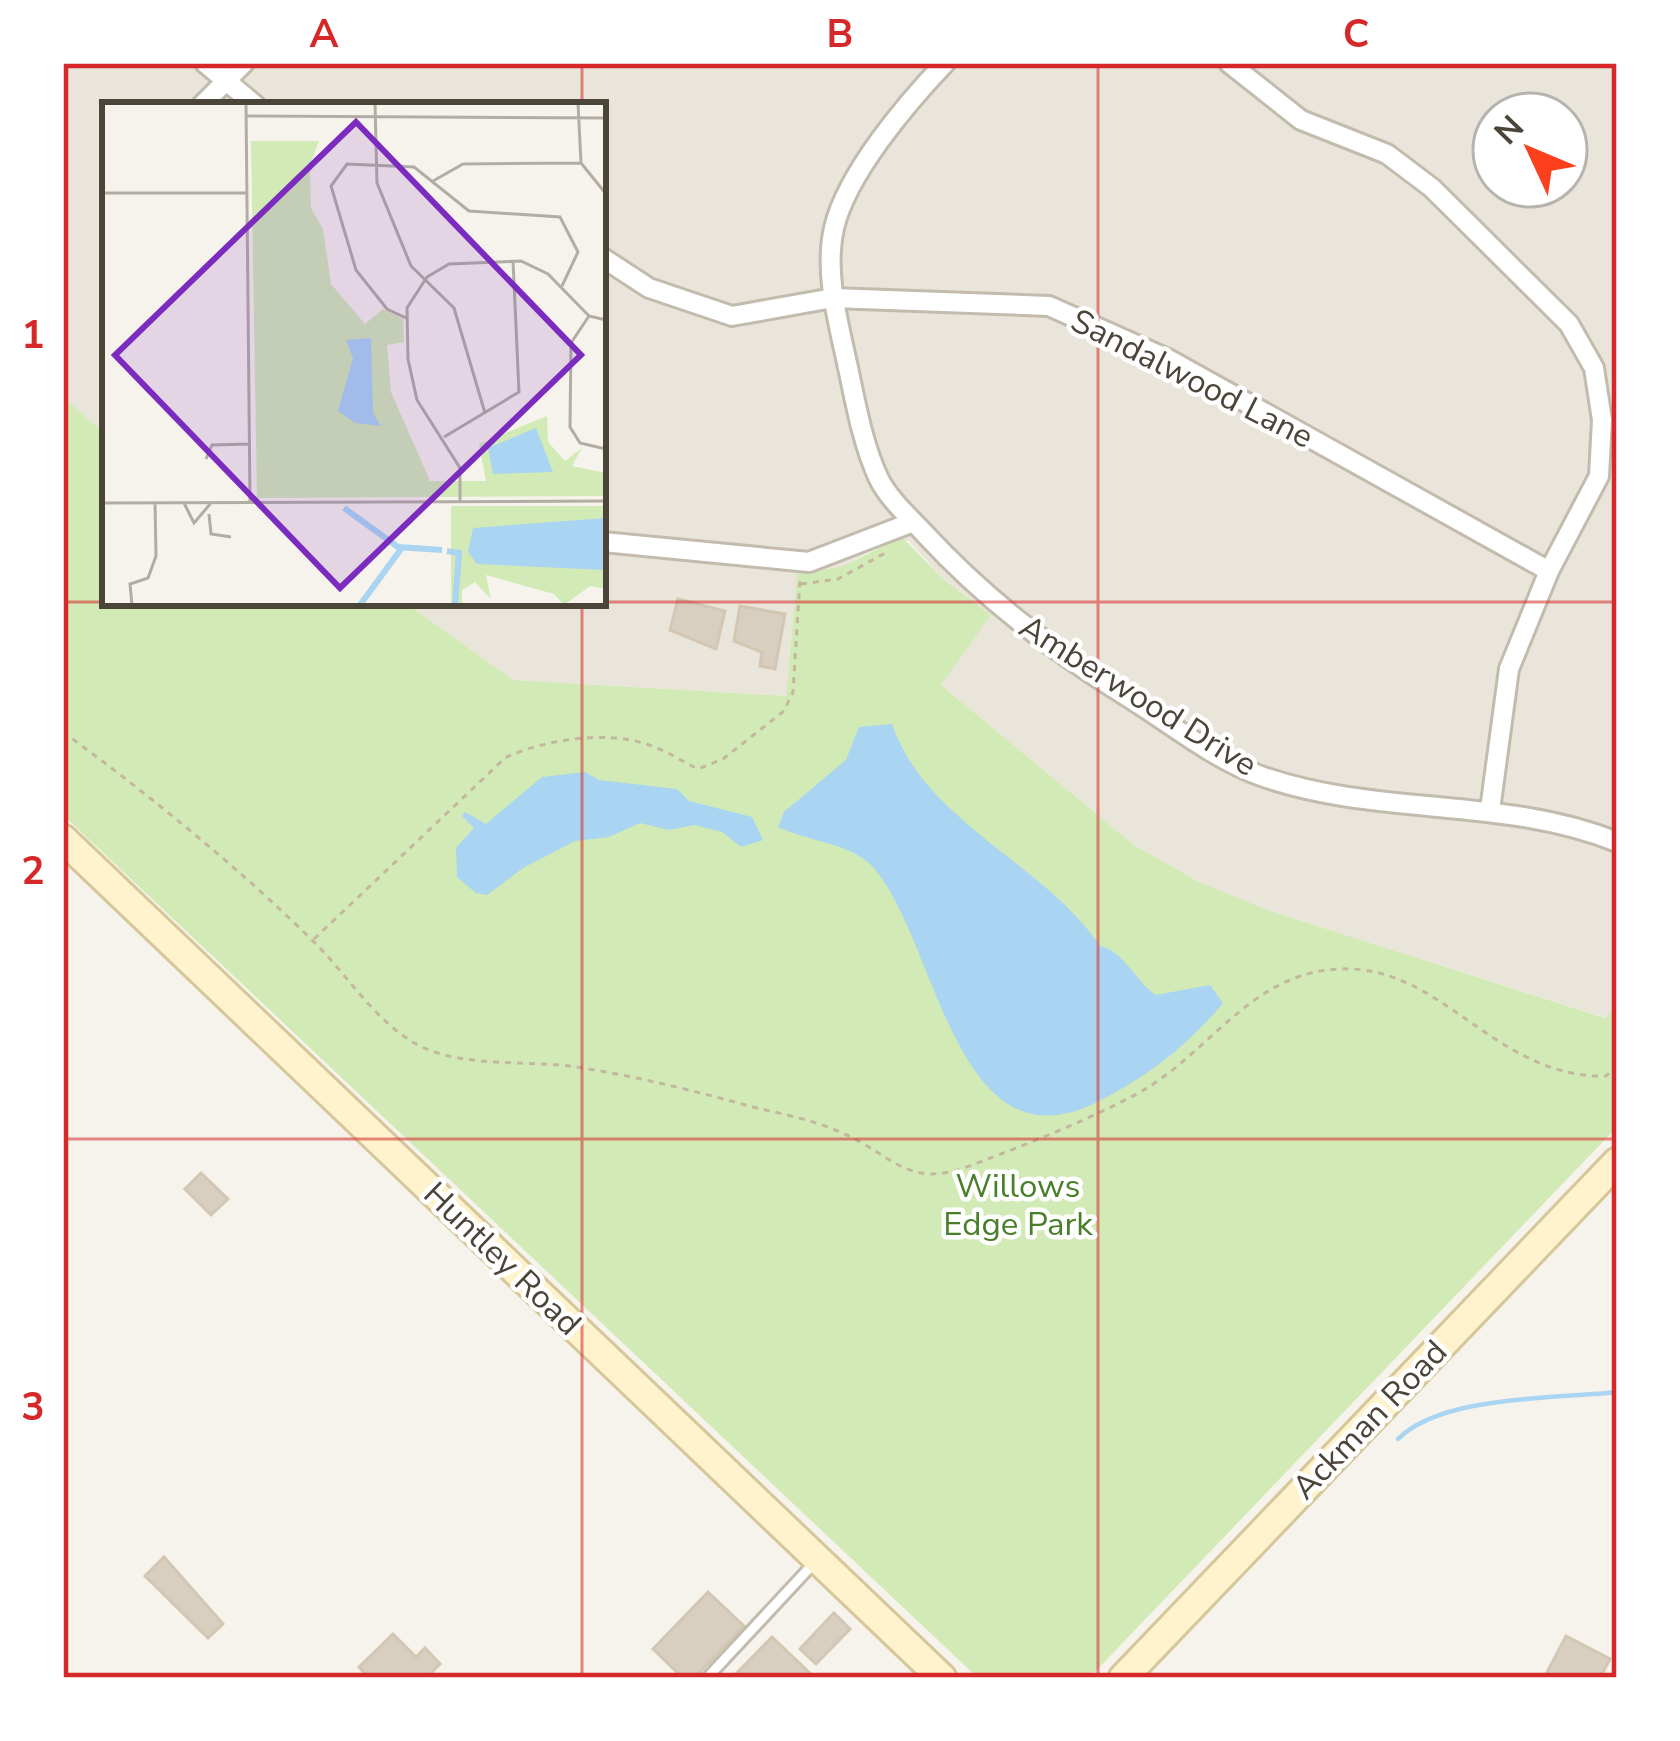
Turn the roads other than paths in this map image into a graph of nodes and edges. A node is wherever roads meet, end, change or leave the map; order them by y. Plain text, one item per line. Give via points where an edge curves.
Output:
1 (205, 63) edge
2 (244, 63) edge
3 (945, 63) edge
4 (1229, 63) edge
5 (225, 82) junction
6 (205, 102) edge
7 (251, 102) edge
8 (606, 260) edge
9 (833, 298) junction
10 (913, 522) junction
11 (606, 542) edge
12 (1549, 571) junction
13 (1490, 810) junction
14 (63, 839) edge
15 (1617, 842) edge
16 (1617, 1162) edge
17 (817, 1559) junction
18 (706, 1678) edge
19 (942, 1678) edge
20 (1123, 1678) edge

1 - 5 street
2 - 5 street
3 - 9 street, Amberwood Drive via 864,166 834,228
4 - 12 street via 1301,120 1387,154 1432,188 1569,324 1594,368 1599,476
5 - 6 street
5 - 7 street
8 - 9 street, Sandalwood Lane via 650,288 732,316
9 - 10 street, Amberwood Drive via 879,480
9 - 12 street, Sandalwood Lane via 1048,306 1170,360
10 - 11 street via 801,562
10 - 13 street, Amberwood Drive via 979,592 1071,662 1258,775 1349,799
12 - 13 street via 1509,669
13 - 15 street, Amberwood Drive
14 - 17 street, Huntley Road
16 - 20 street, Ackman Road
17 - 18 lane
17 - 19 street, Huntley Road

